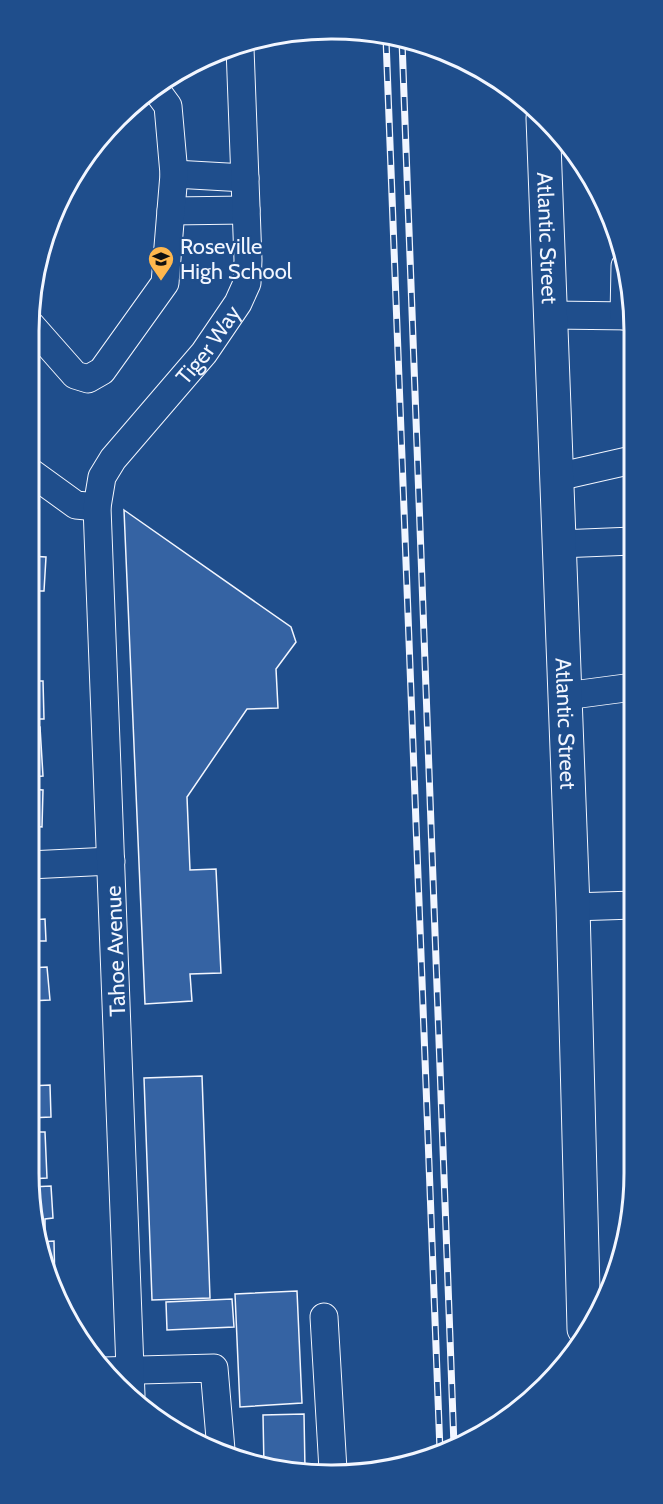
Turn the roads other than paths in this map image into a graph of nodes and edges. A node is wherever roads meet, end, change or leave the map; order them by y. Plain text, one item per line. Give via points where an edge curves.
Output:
1 (240, 54) edge
2 (160, 94) edge
3 (544, 131) edge
4 (174, 174) junction
5 (245, 178) junction
6 (246, 210) junction
7 (171, 211) junction
8 (551, 315) junction
9 (623, 316) edge
10 (39, 334) edge
11 (624, 462) edge
12 (557, 477) junction
13 (39, 479) edge
14 (97, 507) junction
15 (624, 541) edge
16 (559, 544) junction
17 (624, 688) edge
18 (565, 696) junction
19 (111, 861) junction
20 (39, 864) edge
21 (624, 905) edge
22 (573, 907) junction
23 (324, 1317) dead end
24 (584, 1321) edge
25 (131, 1382) edge
26 (220, 1443) edge
27 (333, 1465) edge

1 - 5 street, Tiger Way
2 - 4 street via 168,106
3 - 8 main road, Atlantic Street
4 - 5 street
4 - 7 street
5 - 6 street, Tiger Way
6 - 7 street
6 - 14 street, Tiger Way via 247,283 238,303 204,353 113,459 102,477
7 - 10 street via 165,283 102,371 88,379 75,375
8 - 9 street
8 - 12 main road, Atlantic Street
11 - 12 street
12 - 16 main road, Atlantic Street
13 - 14 street via 76,505
14 - 19 street, Tahoe Avenue
15 - 16 street
16 - 18 main road, Atlantic Street
17 - 18 street
18 - 22 main road, Atlantic Street
19 - 20 street
19 - 25 street, Tahoe Avenue
21 - 22 street
22 - 24 main road, Atlantic Street
23 - 27 street
25 - 26 street via 214,1368

